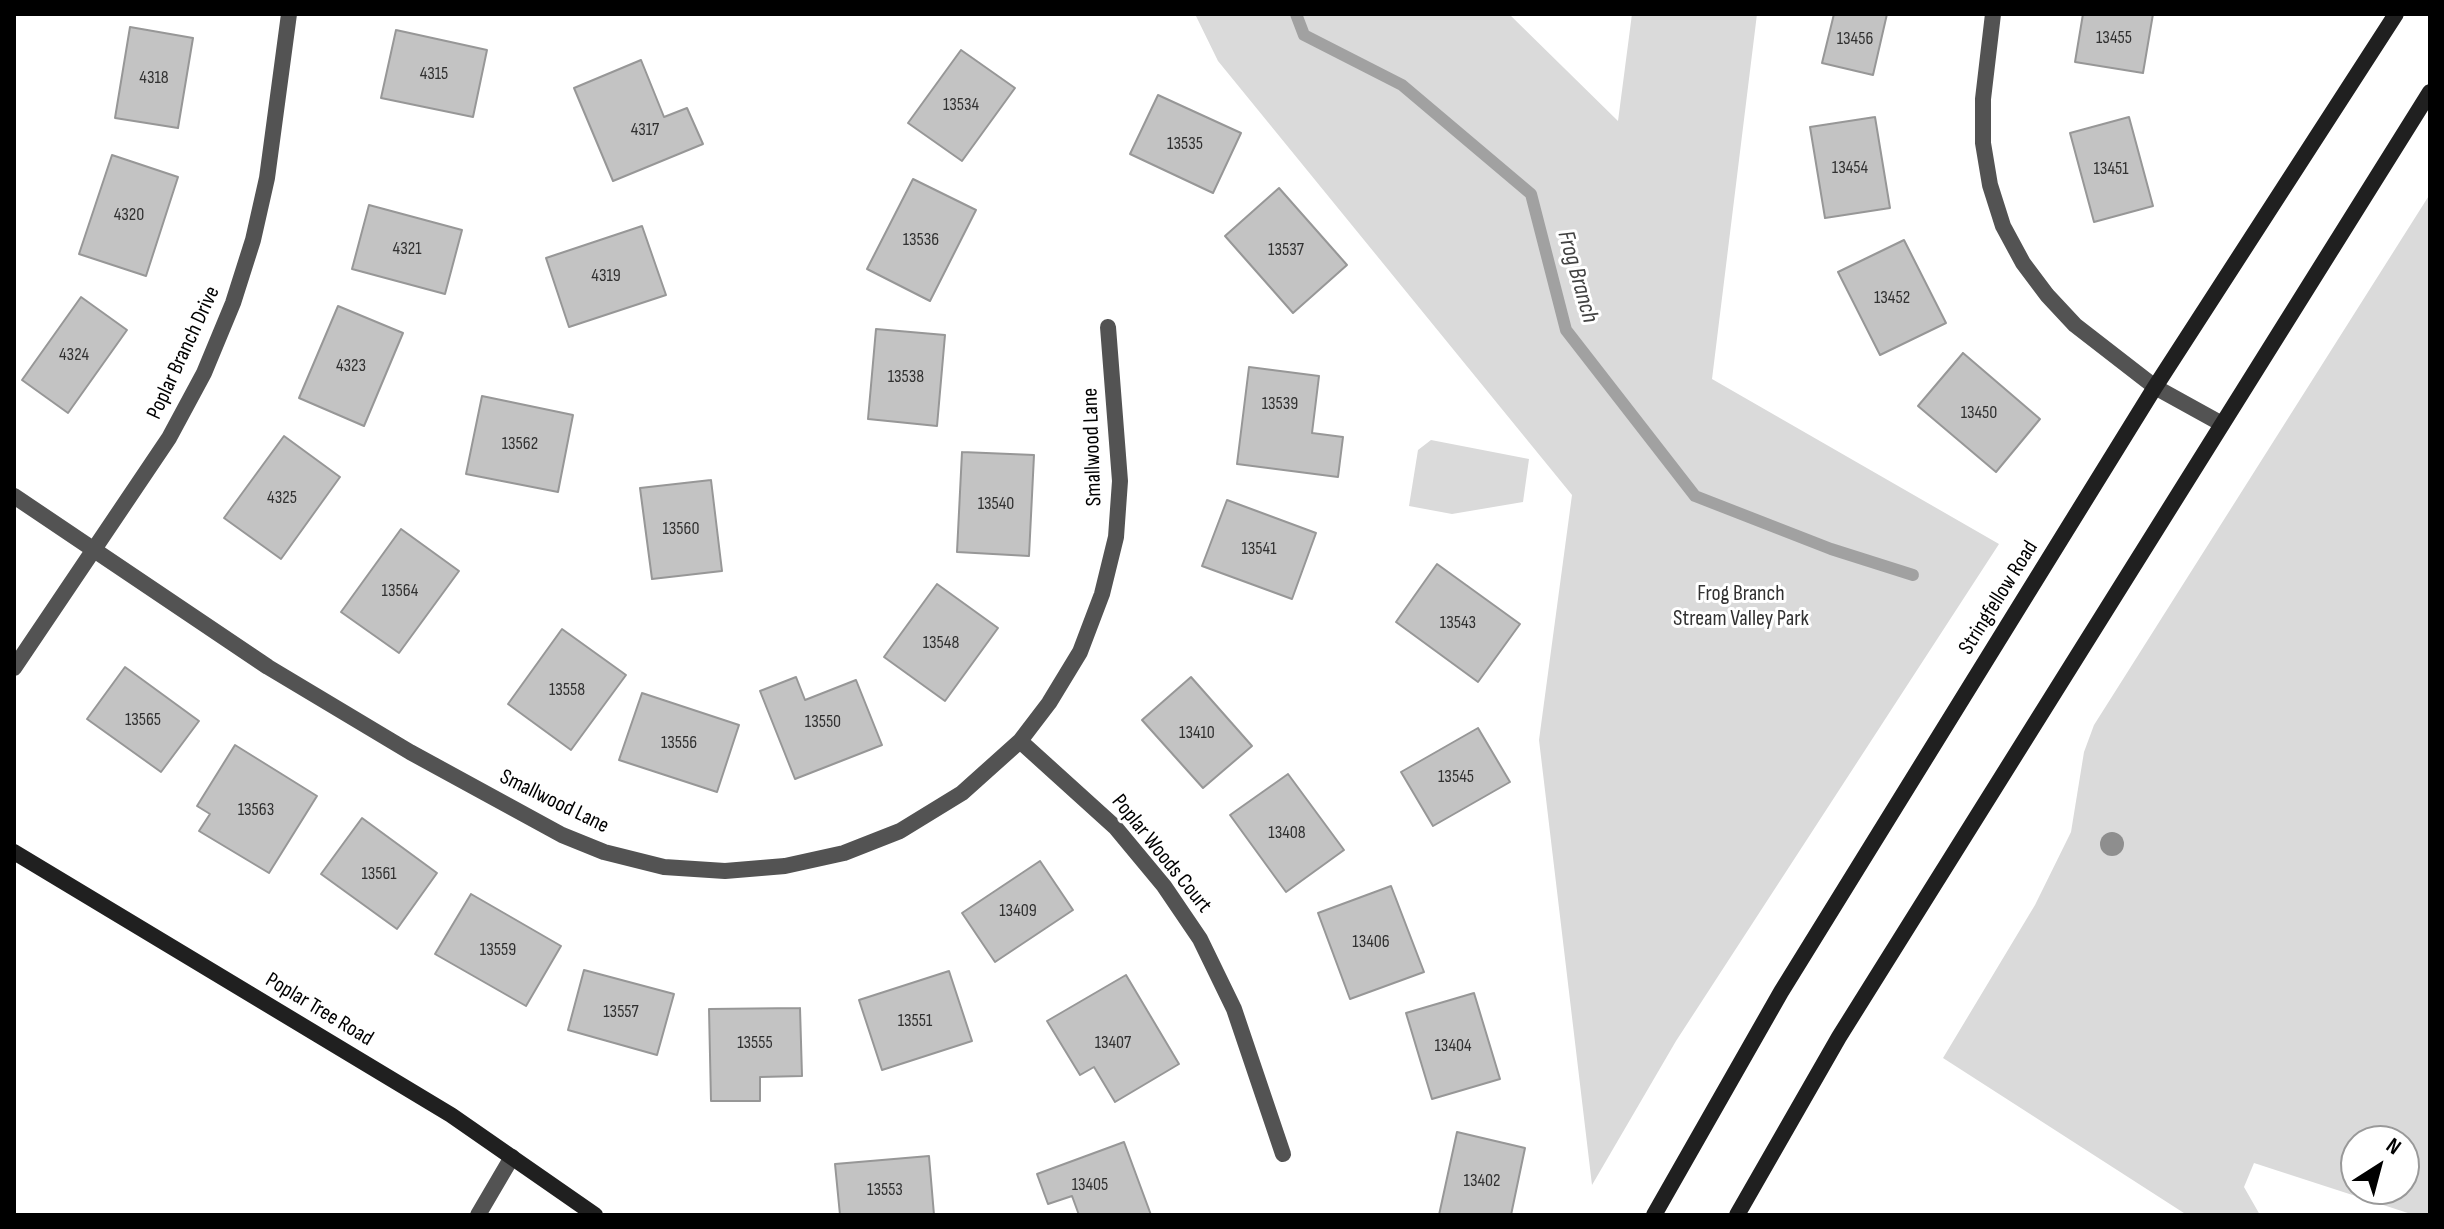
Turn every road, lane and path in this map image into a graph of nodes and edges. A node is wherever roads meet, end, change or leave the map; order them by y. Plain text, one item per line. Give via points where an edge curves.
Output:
1 (289, 14) edge
2 (1993, 14) edge
3 (2396, 14) edge
4 (2430, 92) edge
5 (1108, 327) dead end
6 (2155, 387) junction
7 (2222, 424) junction
8 (14, 496) edge
9 (94, 550) junction
10 (14, 668) edge
11 (1020, 741) junction
12 (14, 852) edge
13 (1283, 1154) dead end
14 (512, 1157) junction
15 (478, 1215) edge
16 (595, 1215) edge
17 (1654, 1215) edge
18 (1737, 1215) edge

1 - 9 street, Poplar Branch Drive via 267,178 233,303 169,438
2 - 6 street via 1983,143 2003,226 2023,263 2075,325
3 - 6 main road, Stringfellow Road
4 - 7 main road
5 - 11 street, Smallwood Lane via 1120,481 1116,537 1080,652
6 - 7 street
6 - 17 main road, Stringfellow Road via 1781,992
7 - 18 main road via 1839,1037
8 - 9 street, Smallwood Lane
9 - 10 street, Poplar Branch Drive
9 - 11 street, Smallwood Lane via 268,667 410,752 562,835 664,867 725,871 785,866 844,853 900,831 962,793
11 - 13 street, Poplar Woods Court via 1115,827 1200,939 1234,1009
12 - 14 main road, Poplar Tree Road
14 - 15 street
14 - 16 main road, Poplar Tree Road

